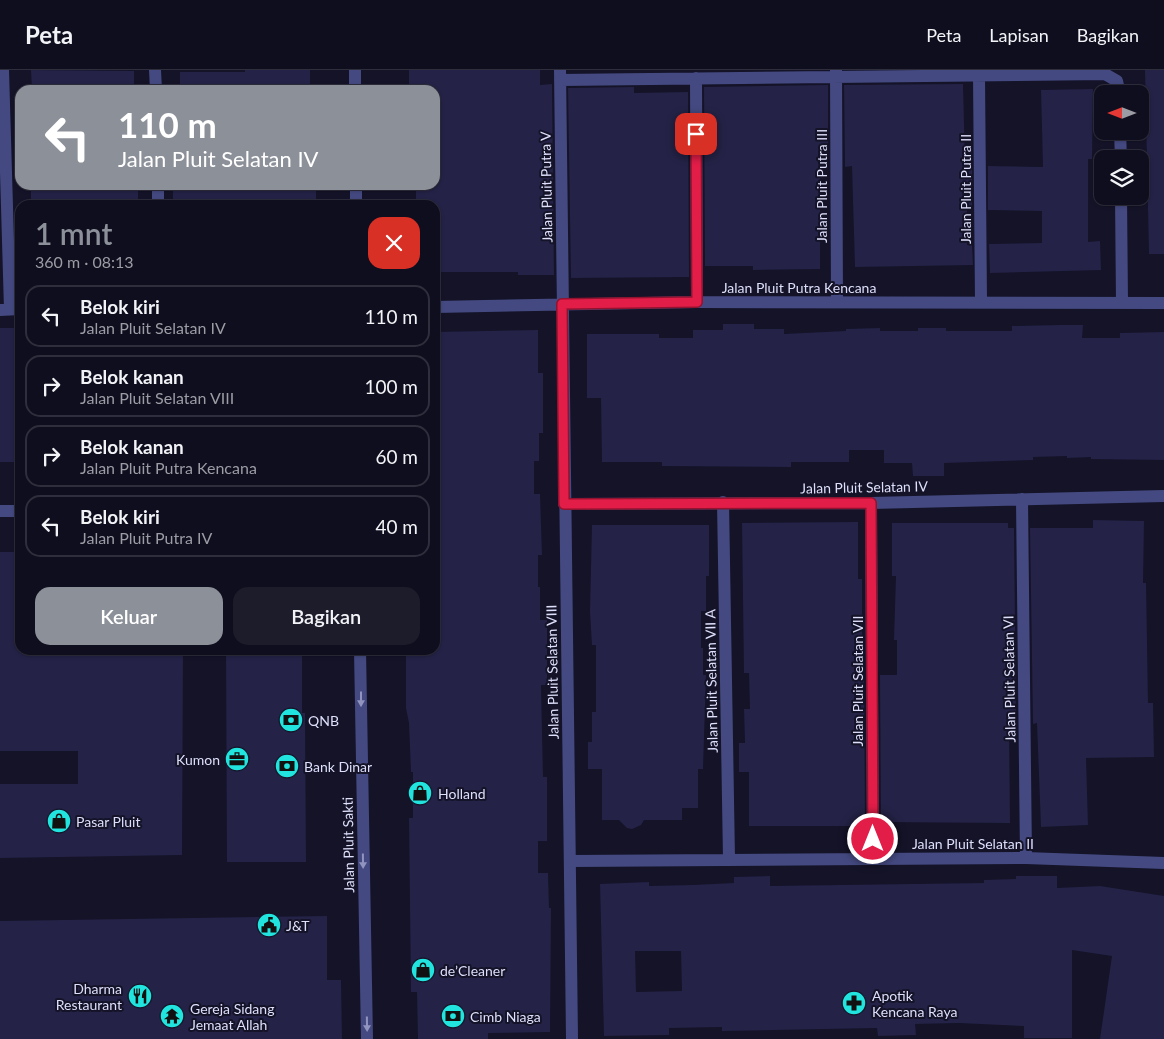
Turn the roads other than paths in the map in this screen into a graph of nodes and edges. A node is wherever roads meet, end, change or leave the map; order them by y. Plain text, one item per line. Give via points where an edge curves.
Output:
1 (3, 70) edge
2 (155, 70) edge
3 (355, 70) edge
4 (836, 73) edge
5 (560, 75) edge
6 (979, 76) junction
7 (696, 78) junction
8 (156, 85) edge
9 (355, 85) edge
10 (1116, 85) edge
11 (1121, 205) edge
12 (837, 301) junction
13 (697, 302) junction
14 (981, 302) junction
15 (1122, 303) junction
16 (1164, 303) edge
17 (562, 304) junction
18 (440, 307) edge
19 (10, 309) edge
20 (1164, 496) edge
21 (1022, 498) junction
22 (723, 502) junction
23 (871, 503) junction
24 (564, 504) junction
25 (0, 511) edge
26 (15, 511) edge
27 (360, 655) edge
28 (873, 858) junction
29 (1026, 858) junction
30 (729, 859) junction
31 (571, 861) junction
32 (1164, 864) edge
33 (367, 1039) edge
34 (572, 1039) edge

1 - 19 street
2 - 8 street
3 - 9 street
4 - 6 street
4 - 7 street
4 - 12 street, Jalan Pluit Putra III
5 - 7 street
5 - 17 street, Jalan Pluit Putra V
6 - 10 street via 1105,74
6 - 14 street, Jalan Pluit Putra II
7 - 13 street
11 - 15 street
12 - 13 street, Jalan Pluit Putra Kencana
12 - 14 street, Jalan Pluit Putra Kencana
13 - 17 street, Jalan Pluit Putra Kencana
14 - 15 street, Jalan Pluit Putra Kencana
15 - 16 street, Jalan Pluit Putra Kencana
17 - 18 street, Jalan Pluit Putra Kencana
17 - 24 street, Jalan Pluit Selatan VIII
20 - 21 street, Jalan Pluit Selatan IV
21 - 23 street, Jalan Pluit Selatan IV
21 - 29 street, Jalan Pluit Selatan VI
22 - 23 street, Jalan Pluit Selatan IV
22 - 24 street, Jalan Pluit Selatan IV
22 - 30 street, Jalan Pluit Selatan VII A
23 - 28 street, Jalan Pluit Selatan VII
24 - 31 street, Jalan Pluit Selatan VIII
25 - 26 street
27 -> 33 street, Jalan Pluit Sakti
28 - 29 street, Jalan Pluit Selatan II
28 - 30 street, Jalan Pluit Selatan II
29 - 32 street, Jalan Pluit Selatan II
30 - 31 street, Jalan Pluit Selatan II
31 - 34 street, Jalan Pluit Selatan VIII

